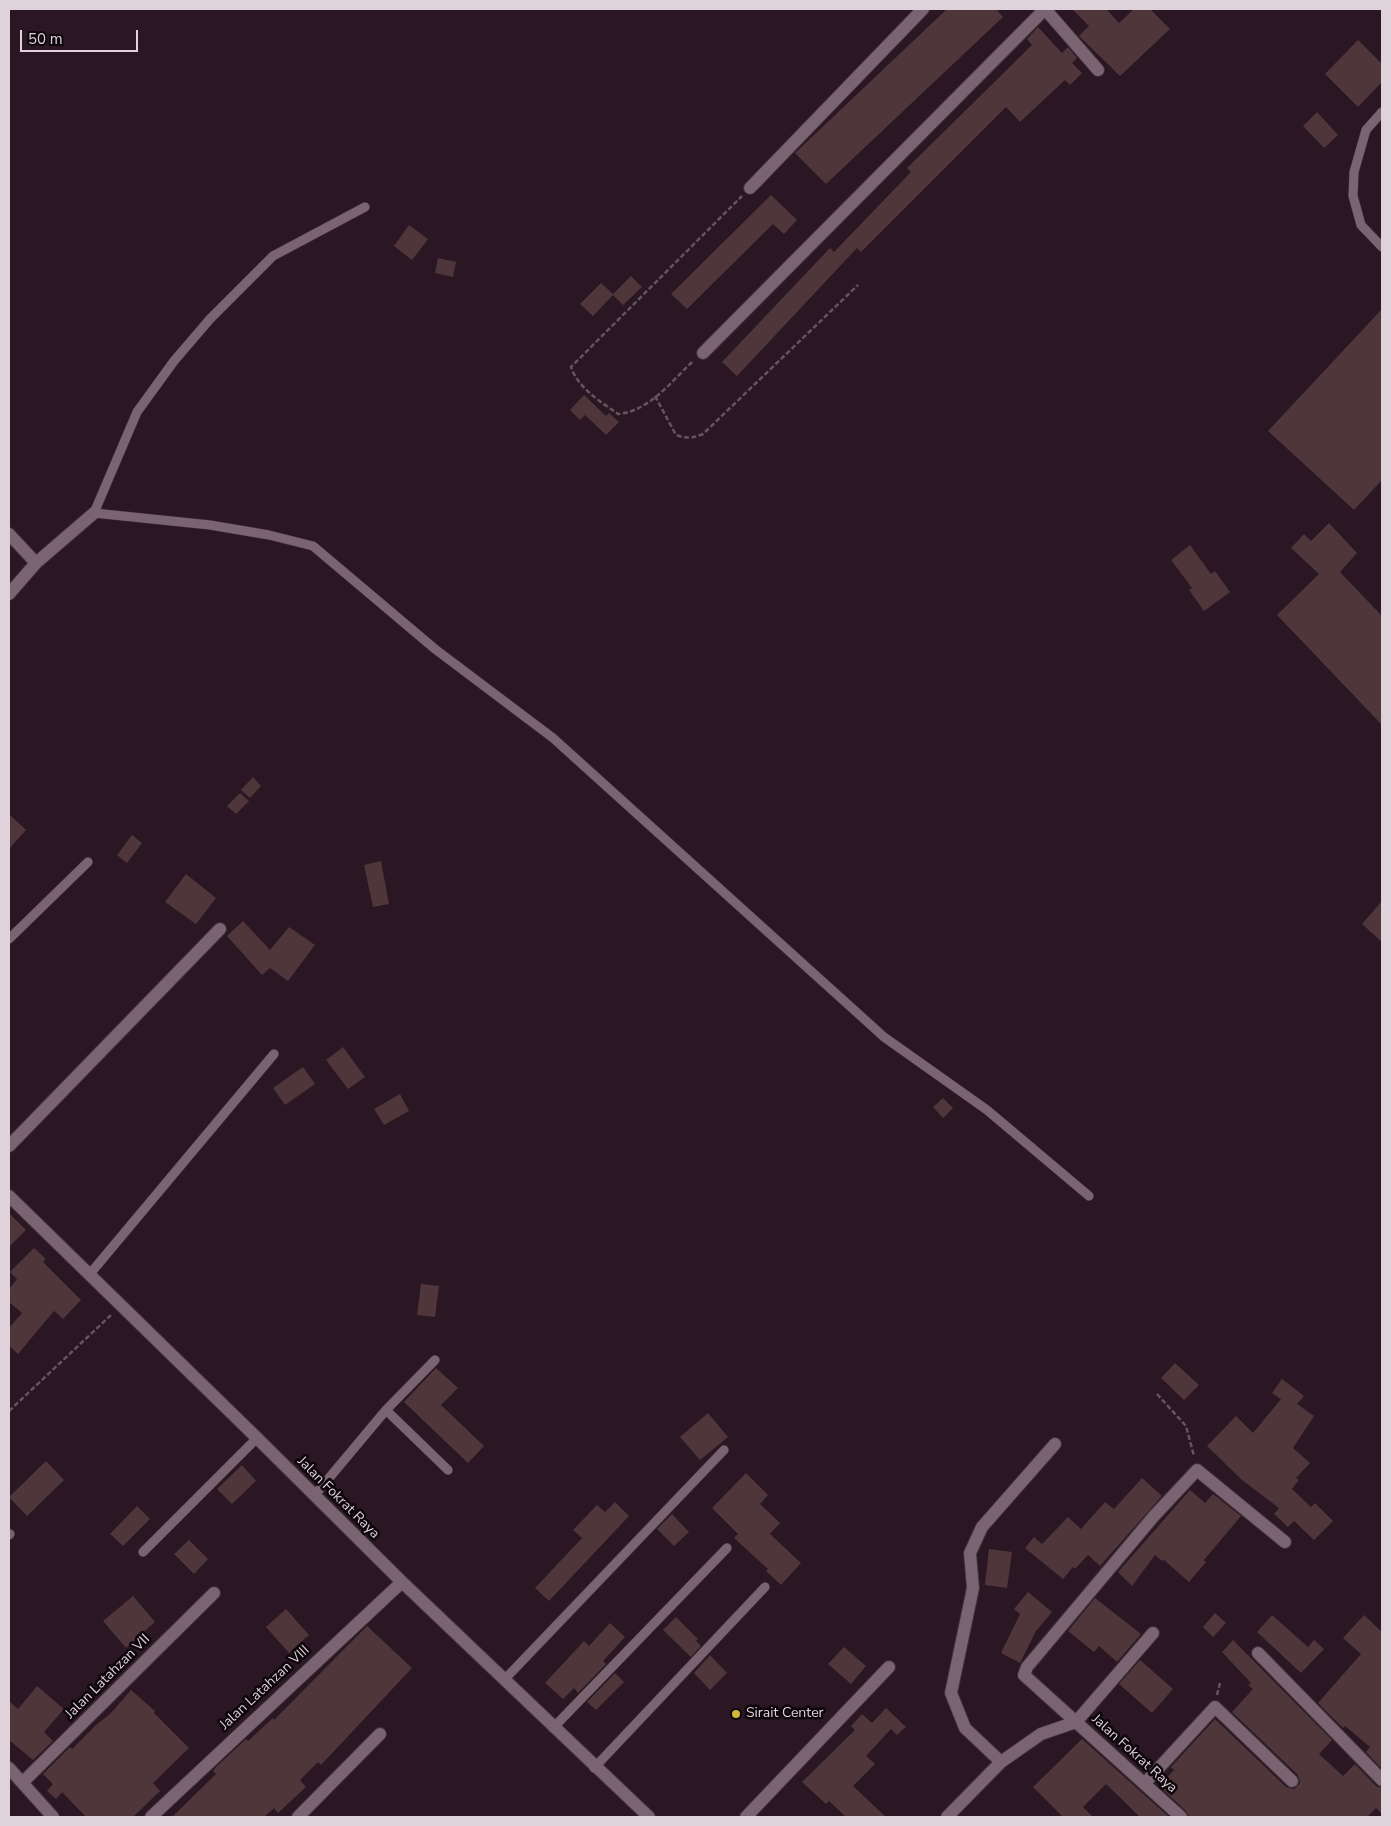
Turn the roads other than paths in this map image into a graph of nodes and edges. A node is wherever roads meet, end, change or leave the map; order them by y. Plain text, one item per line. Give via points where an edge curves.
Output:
1 (923, 9) edge
2 (1045, 9) edge
3 (1098, 70) dead end
4 (1382, 112) edge
5 (750, 188) road end
6 (365, 207) dead end
7 (1382, 247) edge
8 (703, 353) road end
9 (94, 513) junction
10 (9, 534) edge
11 (36, 563) junction
12 (9, 594) edge
13 (88, 862) dead end
14 (220, 929) dead end
15 (9, 939) edge
16 (274, 1054) dead end
17 (9, 1146) edge
18 (9, 1196) edge
19 (1089, 1196) dead end
20 (89, 1275) junction
21 (435, 1360) dead end
22 (386, 1410) junction
23 (257, 1438) junction
24 (1056, 1444) dead end
25 (724, 1450) dead end
26 (448, 1470) dead end
27 (314, 1496) junction
28 (1285, 1542) dead end
29 (727, 1548) dead end
30 (143, 1552) dead end
31 (402, 1582) junction
32 (765, 1587) dead end
33 (214, 1594) dead end
34 (1152, 1633) dead end
35 (1258, 1653) dead end
36 (889, 1666) dead end
37 (504, 1680) junction
38 (1076, 1722) junction
39 (553, 1728) junction
40 (380, 1734) dead end
41 (1001, 1762) junction
42 (594, 1768) junction
43 (10, 1770) edge
44 (1382, 1780) edge
45 (1292, 1781) dead end
46 (22, 1782) junction
47 (1145, 1783) junction
48 (53, 1817) edge
49 (151, 1817) edge
50 (298, 1817) edge
51 (649, 1817) edge
52 (746, 1817) edge
53 (947, 1817) edge
54 (1182, 1817) edge

1 - 5 street
2 - 3 street
2 - 8 street
4 - 7 lane via 1366,130 1354,172 1353,196 1361,226
6 - 9 lane via 273,256 210,319 137,412
9 - 11 street
9 - 19 lane via 210,524 313,546 435,649 552,738 884,1037 986,1110
10 - 11 street
11 - 12 street
13 - 15 lane
14 - 17 street
16 - 20 lane
18 - 20 street, Jalan Fokrat Raya
20 - 23 street, Jalan Fokrat Raya
21 - 22 lane
22 - 26 lane
22 - 27 lane
23 - 27 street, Jalan Fokrat Raya
23 - 30 lane
24 - 41 street via 982,1528 970,1553 973,1588 950,1693 965,1728
25 - 37 lane
27 - 31 street, Jalan Fokrat Raya
28 - 38 street via 1197,1470 1154,1516 1024,1673
29 - 39 lane
31 - 37 street, Jalan Fokrat Raya
31 - 49 street, Jalan Latahzan VIII
32 - 42 lane
33 - 46 street, Jalan Latahzan VII
34 - 38 street
35 - 44 street
36 - 52 street
37 - 39 street, Jalan Fokrat Raya
38 - 41 street, Jalan Fokrat Raya via 1041,1734
38 - 47 street, Jalan Fokrat Raya
39 - 42 street, Jalan Fokrat Raya
40 - 50 street
41 - 53 street, Jalan Fokrat Raya
42 - 51 street, Jalan Fokrat Raya
43 - 46 street
45 - 47 street via 1215,1707
46 - 48 street
47 - 54 street, Jalan Fokrat Raya

